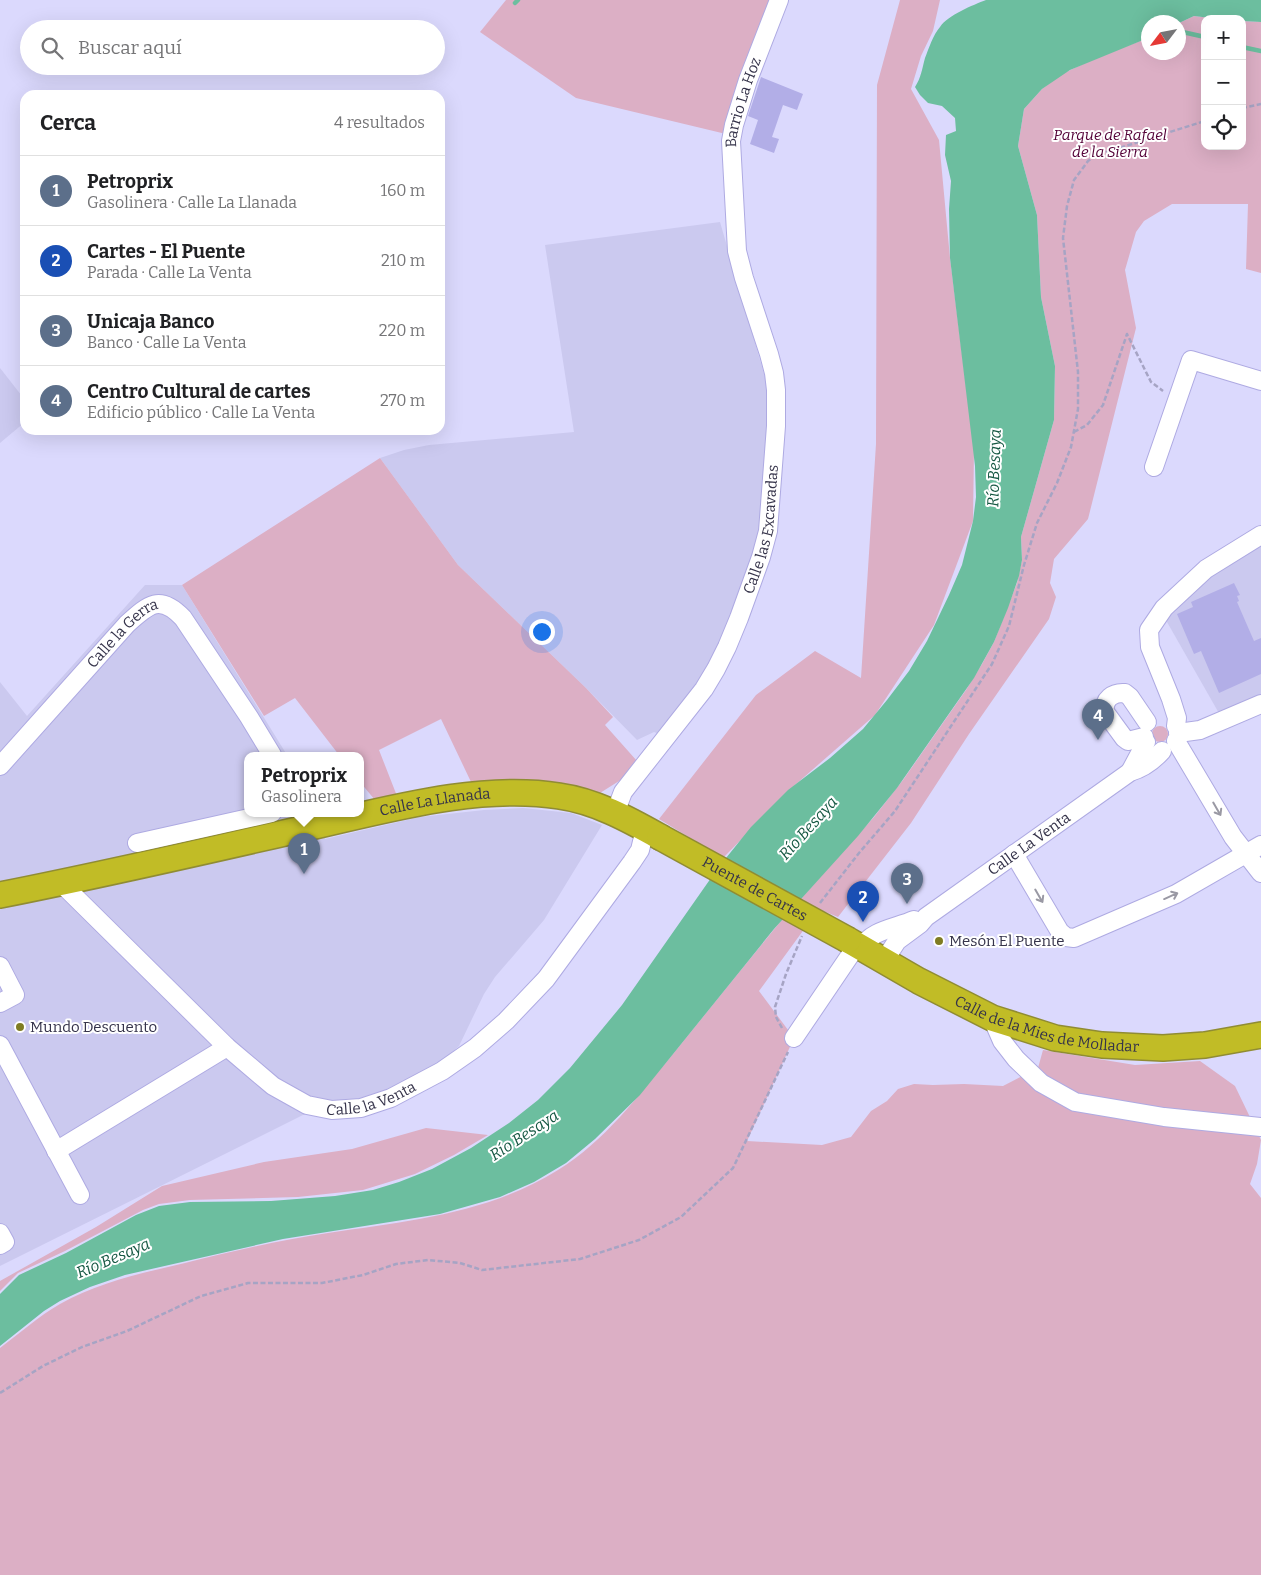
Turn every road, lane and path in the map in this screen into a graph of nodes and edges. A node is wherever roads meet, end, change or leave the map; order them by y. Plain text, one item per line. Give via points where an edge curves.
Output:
1 (779, 0) edge
2 (1261, 104) edge
3 (1246, 107) edge
4 (1201, 122) edge
5 (734, 210) joint
6 (1261, 381) edge
7 (1176, 401) junction
8 (1074, 432) junction
9 (1154, 467) dead end
10 (1261, 535) edge
11 (1261, 704) edge
12 (1161, 734) junction
13 (270, 752) edge
14 (0, 766) edge
15 (364, 812) edge
16 (615, 813) junction
17 (254, 817) edge
18 (330, 817) edge
19 (309, 820) edge
20 (652, 833) junction
21 (137, 843) dead end
22 (1261, 846) edge
23 (1014, 854) junction
24 (1246, 855) junction
25 (1261, 872) edge
26 (61, 883) junction
27 (0, 895) edge
28 (816, 909) dead end
29 (926, 917) junction
30 (805, 928) dead end
31 (855, 944) junction
32 (884, 961) junction
33 (0, 966) edge
34 (0, 1003) edge
35 (992, 1018) junction
36 (1261, 1035) edge
37 (794, 1038) junction
38 (0, 1045) edge
39 (227, 1047) junction
40 (1261, 1127) edge
41 (56, 1151) junction
42 (80, 1194) dead end
43 (0, 1233) edge
44 (0, 1245) edge
45 (0, 1392) edge

1 - 5 street, Barrio La Hoz via 754,62 734,125 731,142
2 - 3 path
4 - 8 path via 1097,155 1088,161 1074,180 1063,238 1078,372
5 - 16 street, Calle las Excavadas via 740,264 769,354 776,390 767,536 739,618 716,669 623,792
6 - 7 street via 1191,360
7 - 8 path via 1151,382 1127,334 1103,406 1087,425
7 - 9 street
8 - 28 path via 1072,447 1037,523 1009,626 992,664 895,811
10 - 12 street, Calle La Venta via 1206,569 1164,608 1150,627 1150,647 1171,699
11 - 12 street via 1200,730
12 - 23 street, Calle La Venta via 1130,772
12 -> 24 street via 1192,767
13 - 14 street, Calle la Gerra via 183,618 166,604 148,607 127,624
15 - 16 highway, Calle La Llanada via 465,796 525,793 561,796
16 - 20 highway, Calle La Llanada
17 - 21 street
18 - 19 highway, Calle La Llanada
19 - 26 highway, Calle La Llanada
20 - 31 highway, Puente de Cartes, bridge
20 - 39 street, Calle la Venta via 546,979 506,1021 442,1071 391,1098 361,1108 332,1110 307,1105 273,1086
22 - 24 street
23 -> 24 street via 1056,926 1072,938 1176,894
23 - 29 street, Calle La Venta
24 - 25 street
26 - 27 highway, Calle La Llanada
26 - 39 street, Calle la Venta
29 - 31 street, Calle La Venta
29 - 32 street, Calle La Venta via 897,941
30 - 37 path via 775,1007 779,1024
31 - 32 highway, Calle de la Mies de Molladar
31 - 37 street, Calle La Venta
32 - 35 highway, Calle de la Mies de Molladar
33 - 34 street via 15,995
35 - 36 highway, Calle de la Mies de Molladar via 1054,1038 1139,1048 1195,1046
35 - 40 street via 1016,1059 1041,1083 1075,1102 1164,1117
37 - 45 path via 733,1168 681,1217 639,1240 580,1259 482,1270 460,1263 428,1260 396,1264 322,1283 248,1283 201,1296 127,1332 82,1347 42,1366
38 - 41 street
39 - 41 street
41 - 42 street
43 - 44 street via 5,1242

